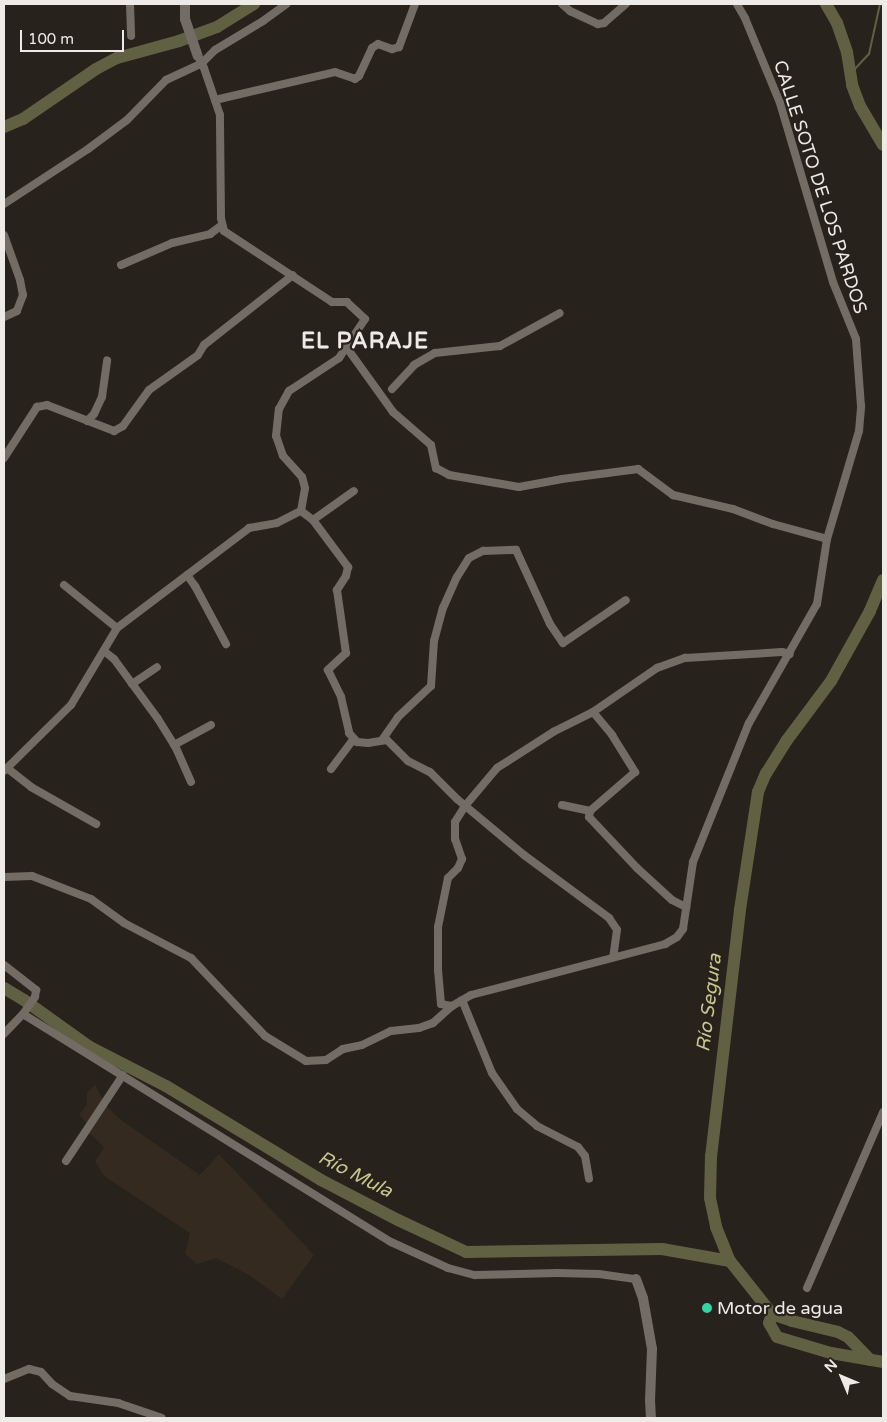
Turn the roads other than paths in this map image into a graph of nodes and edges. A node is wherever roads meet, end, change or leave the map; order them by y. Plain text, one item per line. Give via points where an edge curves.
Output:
1 (130, 4) edge
2 (185, 4) edge
3 (286, 4) edge
4 (415, 4) edge
5 (562, 4) edge
6 (626, 4) edge
7 (736, 4) edge
8 (131, 36) dead end
9 (200, 60) junction
10 (215, 100) junction
11 (4, 204) edge
12 (222, 225) junction
13 (4, 235) edge
14 (121, 266) dead end
15 (292, 275) junction
16 (560, 313) dead end
17 (4, 316) edge
18 (347, 348) junction
19 (107, 360) dead end
20 (392, 389) dead end
21 (87, 421) junction
22 (4, 458) edge
23 (354, 490) dead end
24 (300, 511) junction
25 (313, 520) junction
26 (827, 539) junction
27 (186, 575) junction
28 (64, 585) dead end
29 (626, 600) dead end
30 (117, 628) junction
31 (226, 644) dead end
32 (104, 650) junction
33 (790, 654) junction
34 (157, 666) dead end
35 (132, 684) junction
36 (593, 712) junction
37 (211, 725) dead end
38 (354, 739) junction
39 (382, 740) junction
40 (174, 745) junction
41 (331, 769) dead end
42 (5, 770) edge
43 (191, 782) dead end
44 (562, 805) dead end
45 (466, 806) junction
46 (590, 811) junction
47 (96, 824) dead end
48 (4, 877) edge
49 (686, 908) junction
50 (613, 957) junction
51 (4, 965) edge
52 (462, 1000) junction
53 (452, 1006) junction
54 (23, 1014) junction
55 (4, 1034) edge
56 (122, 1076) junction
57 (883, 1112) edge
58 (66, 1161) dead end
59 (589, 1179) dead end
60 (636, 1280) joint
61 (807, 1288) dead end
62 (4, 1379) edge
63 (162, 1418) edge
64 (652, 1418) edge

1 - 8 street
2 - 9 main road via 186,21
3 - 9 street
4 - 10 street via 399,47 392,49 378,44 372,48 355,79 335,72
5 - 6 street via 598,24 604,23
7 - 26 street, CALLE SOTO DE LOS PARDOS via 745,18 780,103 834,282 856,339 862,394 859,431
9 - 10 street
9 - 11 street via 166,80 127,120 88,149
10 - 12 street via 220,115
12 - 14 street via 210,234 172,243
12 - 15 street via 224,231
13 - 17 street via 22,295 17,311
15 - 18 street via 332,302 347,302 365,319
15 - 21 street via 204,344 198,355 149,390 123,426 114,431
16 - 20 street via 500,346 436,353 414,365
18 - 24 street via 340,358 289,391 279,409 276,436 283,456 302,477 305,488
18 - 26 street via 393,412 431,445 436,468 449,475 519,487 638,469 673,495 733,509
19 - 21 street via 102,397
21 - 22 street via 47,405 37,407
23 - 25 street
24 - 25 street
24 - 27 street via 277,523 249,528
25 - 38 street via 348,567 337,590 346,653 328,670 341,697 349,733
26 - 33 street, CALLE SOTO DE LOS PARDOS via 817,604
27 - 30 street
27 - 31 street
28 - 30 street
29 - 39 street via 563,643 550,624 516,550 483,551 469,558 443,608 434,641 431,686 398,717
30 - 32 street
32 - 35 street
32 - 42 street via 71,705
33 - 36 street via 685,658 658,668
33 - 49 street, CALLE SOTO DE LOS PARDOS via 749,723 734,758 692,862
34 - 35 street
35 - 40 street
36 - 45 street via 552,732 497,768
36 - 46 street via 635,772
37 - 40 street
38 - 39 street via 368,743
38 - 41 street
39 - 45 street via 387,740 408,761 430,772
40 - 43 street
42 - 47 street
44 - 46 street
45 - 50 street via 609,918 617,930
45 - 53 street via 455,822 455,839 462,859 448,878 438,927 441,1004
46 - 49 street via 589,817 637,868 672,900
48 - 53 street, CALLE SOTO DE LOS PARDOS via 32,876 83,896 124,923 191,958 265,1036 306,1061 326,1060 343,1049 362,1045 391,1032 433,1023
49 - 50 street, CALLE SOTO DE LOS PARDOS via 683,929 677,937 665,944
50 - 52 street, CALLE SOTO DE LOS PARDOS via 470,995
51 - 54 street via 36,990
52 - 53 street, CALLE SOTO DE LOS PARDOS
52 - 59 street via 492,1073 517,1109 537,1126 578,1147 585,1156
54 - 55 street
54 - 56 street
56 - 58 street
56 - 60 street via 391,1242 448,1268 476,1275 599,1274
57 - 61 street
60 - 64 main road via 643,1298 652,1349
62 - 63 street via 29,1369 41,1372 70,1396 118,1403

